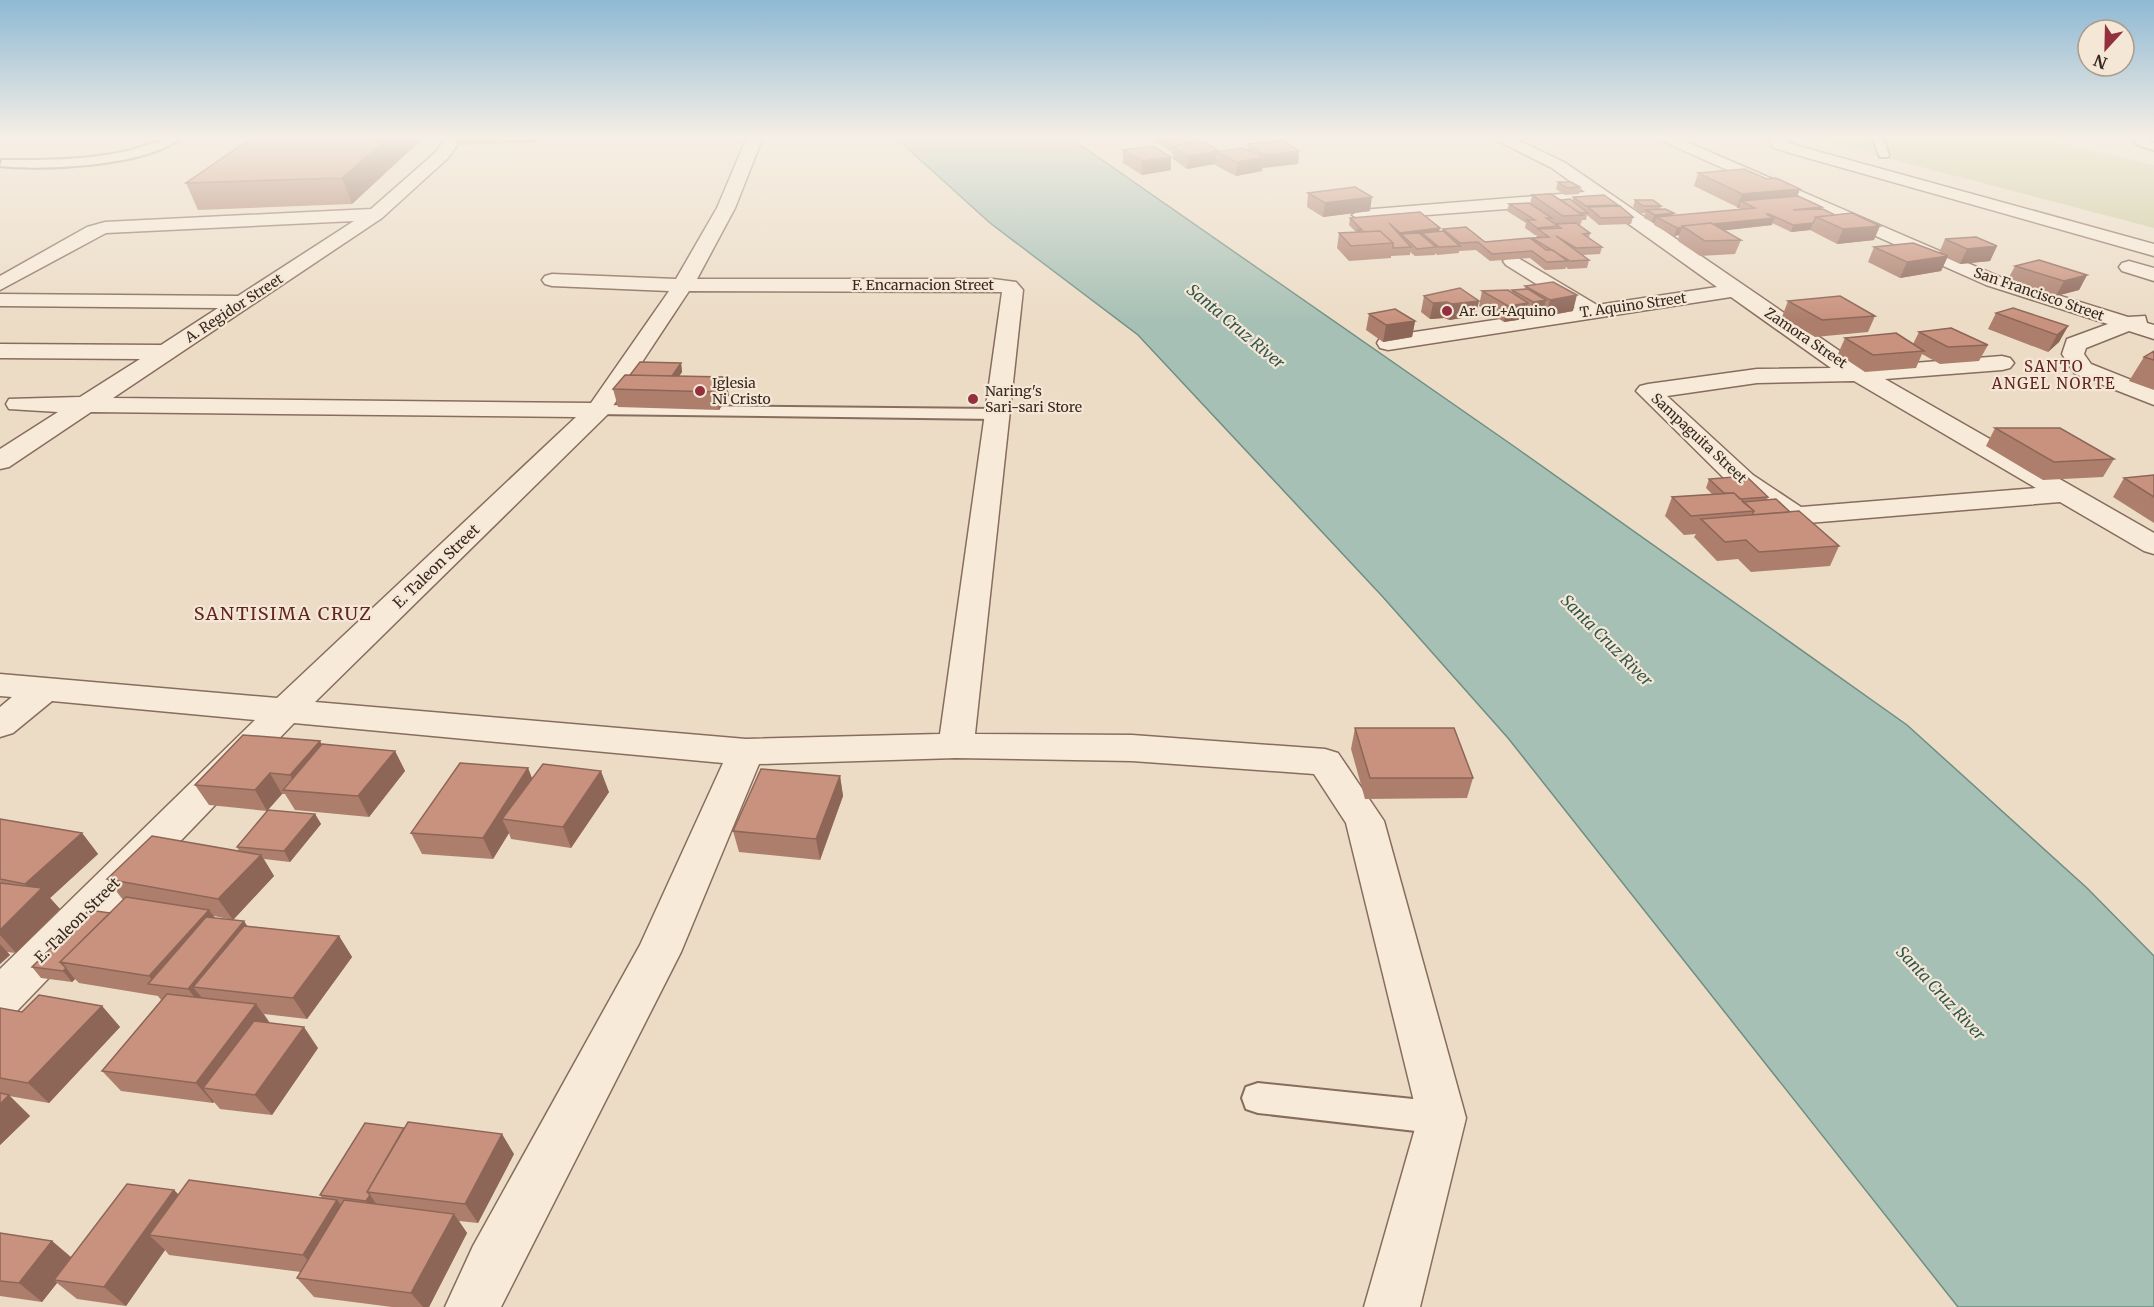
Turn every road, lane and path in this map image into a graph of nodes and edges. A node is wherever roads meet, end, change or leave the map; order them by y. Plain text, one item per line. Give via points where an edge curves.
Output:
1 (394, 198) edge
2 (730, 198) edge
3 (1577, 198) edge
4 (1607, 198) edge
5 (1802, 198) edge
6 (1962, 198) edge
7 (376, 214) junction
8 (1361, 214) edge
9 (2154, 250) edge
10 (1513, 261) edge
11 (2129, 267) dead end
12 (2154, 275) edge
13 (552, 280) dead end
14 (683, 285) junction
15 (5, 290) edge
16 (1735, 290) junction
17 (241, 302) junction
18 (1593, 310) junction
19 (0, 312) edge
20 (2154, 313) edge
21 (2130, 324) junction
22 (2154, 332) edge
23 (1388, 343) edge
24 (0, 351) edge
25 (167, 352) junction
26 (2002, 363) dead end
27 (1862, 374) junction
28 (2154, 398) edge
29 (18, 404) dead end
30 (85, 405) junction
31 (598, 410) junction
32 (997, 414) junction
33 (0, 461) edge
34 (2062, 494) junction
35 (2154, 545) edge
36 (0, 685) edge
37 (46, 688) junction
38 (287, 709) junction
39 (0, 725) edge
40 (956, 746) junction
41 (746, 752) junction
42 (0, 998) edge
43 (1258, 1098) dead end
44 (1442, 1118) junction
45 (472, 1307) edge
46 (1392, 1307) edge

1 - 7 street, A. Regidor Street
2 - 14 street, E. Taleon Street
3 - 8 street
4 - 16 street, Zamora Street
5 - 21 street, San Francisco Street via 1993,281
6 - 9 street
7 - 15 street via 105,228 94,231
7 - 17 street, A. Regidor Street
10 - 18 street
11 - 12 street
13 - 14 street, F. Encarnacion Street
14 - 31 street, E. Taleon Street
14 - 32 street, F. Encarnacion Street via 1009,286 1013,290
15 - 17 street
15 - 19 street
16 - 18 street, T. Aquino Street
16 - 27 street, Zamora Street via 1836,361
17 - 25 street, A. Regidor Street
18 - 23 street, T. Aquino Street
20 - 21 street
21 - 22 street, San Francisco Street
21 - 28 street via 2075,344 2073,354 2083,369
24 - 25 street
25 - 30 street, A. Regidor Street
26 - 27 street
27 - 34 street, Zamora Street
27 - 34 street, Sampaguita Street via 1757,376 1648,391 1743,481 1796,516
29 - 30 street
30 - 31 street
30 - 33 street, A. Regidor Street
31 - 32 lane
31 - 38 street, E. Taleon Street
32 - 40 street, F. Encarnacion Street
34 - 35 street, Zamora Street
36 - 37 street
37 - 38 street
37 - 39 street
38 - 41 street
38 - 42 street, E. Taleon Street
40 - 41 street
40 - 44 street via 1132,747 1325,762 1365,821
41 - 45 street via 659,952
43 - 44 lane
44 - 46 street

